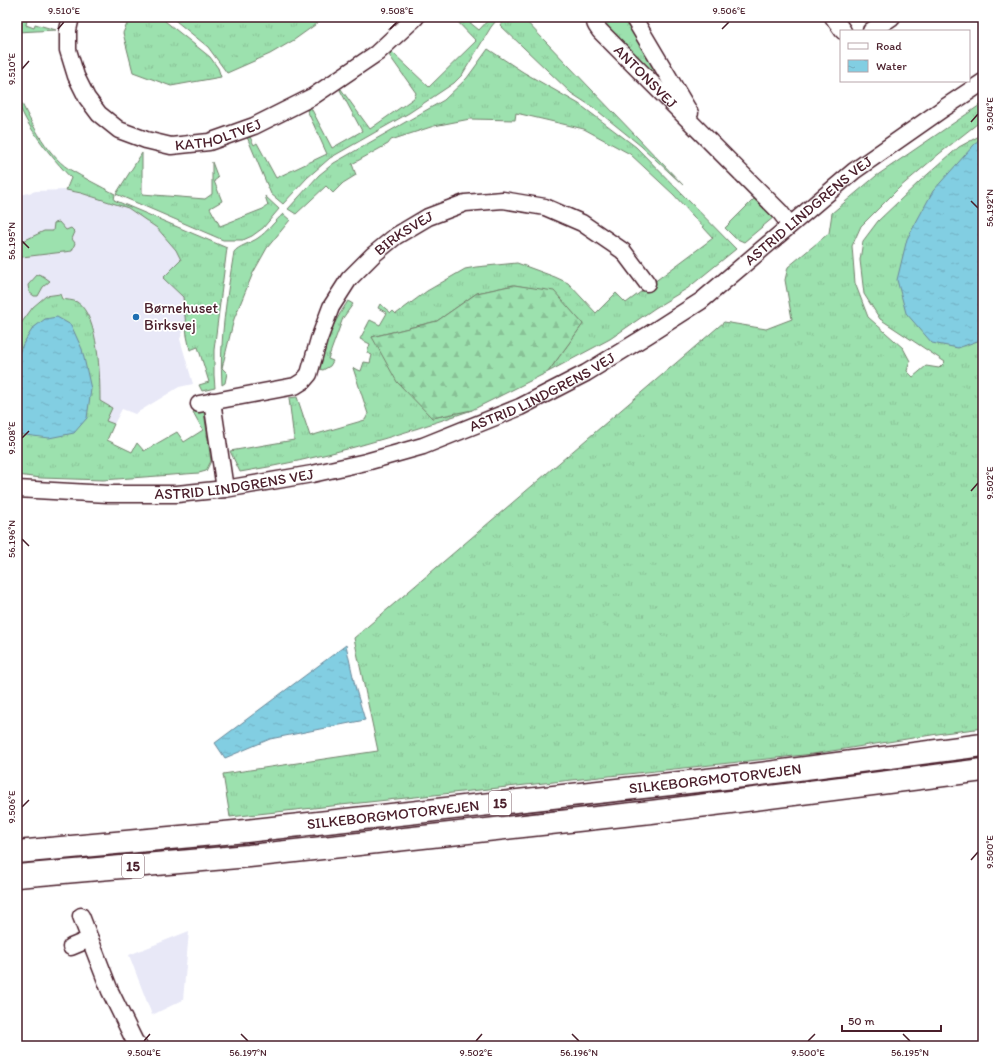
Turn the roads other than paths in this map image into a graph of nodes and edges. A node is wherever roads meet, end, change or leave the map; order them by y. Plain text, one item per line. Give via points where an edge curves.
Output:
1 (71, 17) edge
2 (416, 17) edge
3 (596, 17) edge
4 (633, 17) edge
5 (833, 17) edge
6 (892, 17) edge
7 (842, 30) edge
8 (872, 30) edge
9 (983, 82) edge
10 (702, 133) junction
11 (790, 225) junction
12 (647, 283) dead end
13 (17, 489) edge
14 (225, 489) junction
15 (983, 745) edge
16 (983, 770) edge
17 (17, 852) edge
18 (249, 856) junction
19 (17, 876) edge
20 (17, 884) edge
21 (81, 916) dead end
22 (90, 938) junction
23 (71, 947) dead end
24 (139, 1046) edge

1 - 2 street, KATHOLTVEJ via 68,50 76,76 99,114 119,130 171,146 210,142 254,126 312,97 377,53
3 - 10 street, ANTONSVEJ via 595,25 600,31
4 - 10 street, ANTONSVEJ
5 - 7 street
6 - 8 street
9 - 11 street, ASTRID LINDGRENS VEJ via 854,172
10 - 11 street, ANTONSVEJ
11 - 14 street, ASTRID LINDGRENS VEJ via 701,301 586,373 520,407 423,446 366,462
12 - 14 street, BIRKSVEJ via 623,251 582,223 545,207 503,200 465,203 428,217 396,236 350,279 331,307 308,374 303,381 282,389 206,402
13 - 14 street, ASTRID LINDGRENS VEJ via 177,494
15 - 17 highway, SILKEBORGMOTORVEJEN / 15 via 736,777 246,831
16 - 18 highway, SILKEBORGMOTORVEJEN / 15 via 651,812
18 - 19 highway, SILKEBORGMOTORVEJEN / 15
18 - 20 highway
21 - 22 street
22 - 23 street
22 - 24 street via 110,991

